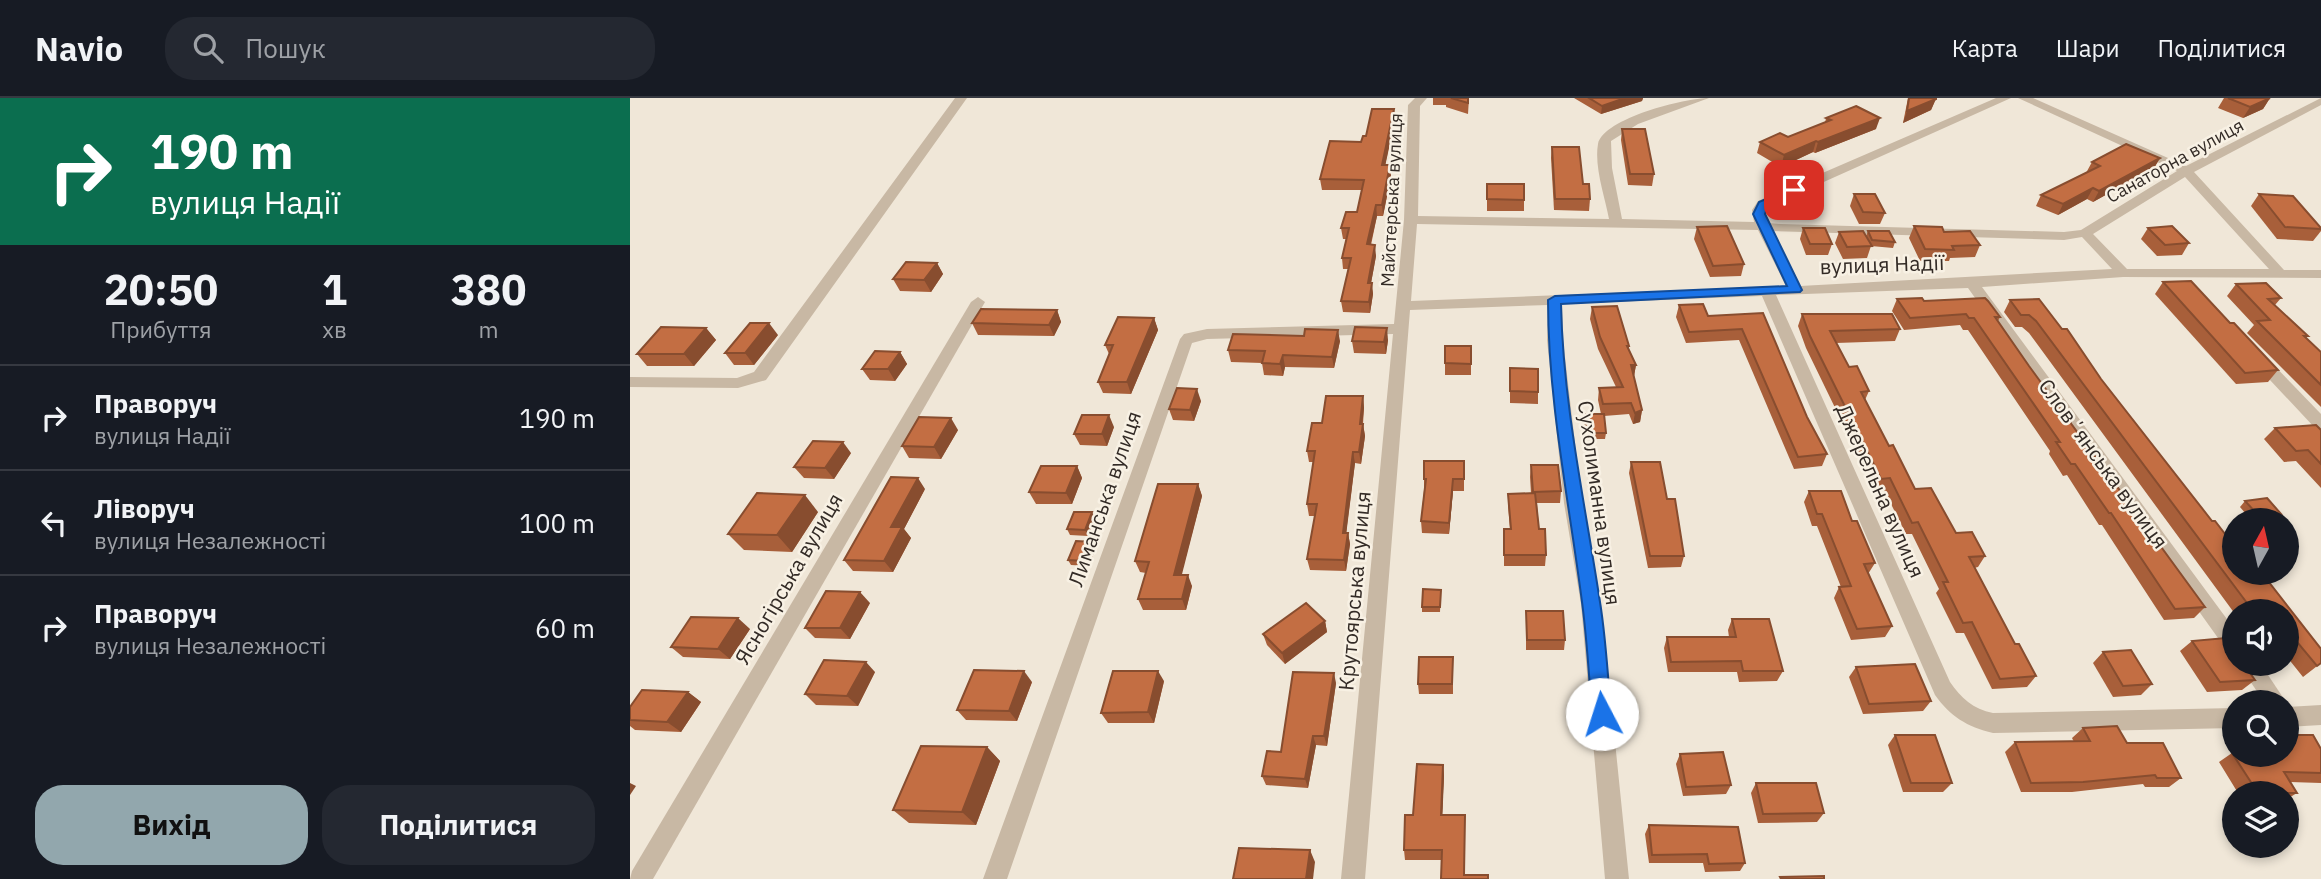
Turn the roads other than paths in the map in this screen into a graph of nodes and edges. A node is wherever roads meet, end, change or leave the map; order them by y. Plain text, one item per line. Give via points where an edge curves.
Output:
1 (961, 98) edge
2 (1421, 98) edge
3 (1661, 98) edge
4 (1703, 98) edge
5 (2006, 98) edge
6 (2024, 98) edge
7 (2321, 101) edge
8 (1677, 107) junction
9 (2186, 171) junction
10 (1411, 220) junction
11 (1616, 222) junction
12 (1762, 226) junction
13 (2085, 233) junction
14 (2178, 272) junction
15 (2279, 272) junction
16 (2123, 273) junction
17 (2321, 274) edge
18 (1972, 283) junction
19 (1795, 290) junction
20 (1767, 292) junction
21 (2197, 292) edge
22 (1555, 300) junction
23 (978, 302) dead end
24 (1404, 306) junction
25 (1401, 329) junction
26 (2245, 343) edge
27 (630, 382) edge
28 (2321, 424) edge
29 (2222, 628) edge
30 (2321, 715) edge
31 (2299, 716) edge
32 (2222, 719) edge
33 (640, 879) edge
34 (995, 879) edge
35 (1353, 879) edge
36 (1617, 879) edge

1 - 27 street via 760,376 738,383
2 - 10 street, Майстерська вулиця via 1414,105
3 - 8 street
4 - 8 street
5 - 12 street via 1770,201 1759,210
6 - 9 street
7 - 9 street, Санаторна вулиця
8 - 11 street via 1620,128 1605,142
9 - 13 street, Санаторна вулиця
9 - 15 street
10 - 11 street, вулиця Надії
10 - 24 street, Майстерська вулиця
11 - 12 street, вулиця Надії
12 - 13 street, вулиця Надії via 2042,237
12 - 19 street
13 - 16 street
14 - 15 street, вулиця Надії
14 - 16 street, вулиця Надії
14 - 21 street
15 - 17 street, вулиця Надії
16 - 18 street, вулиця Надії
18 - 19 street, вулиця Надії
18 - 29 street, Словʼянська вулиця
19 - 20 street, вулиця Надії
20 - 22 street, вулиця Надії
20 - 32 street, Джерельна вулиця via 1942,688 1955,706 1973,719 1993,723
22 - 24 street, вулиця Надії
22 - 36 street, Сухолиманна вулиця via 1555,340 1573,503 1591,604
23 - 33 street, Ясногірська вулиця
24 - 25 street, Крутоярська вулиця
25 - 34 street, Лиманська вулиця via 1196,334 1185,342
25 - 35 street, Крутоярська вулиця
26 - 28 street
30 - 31 street

